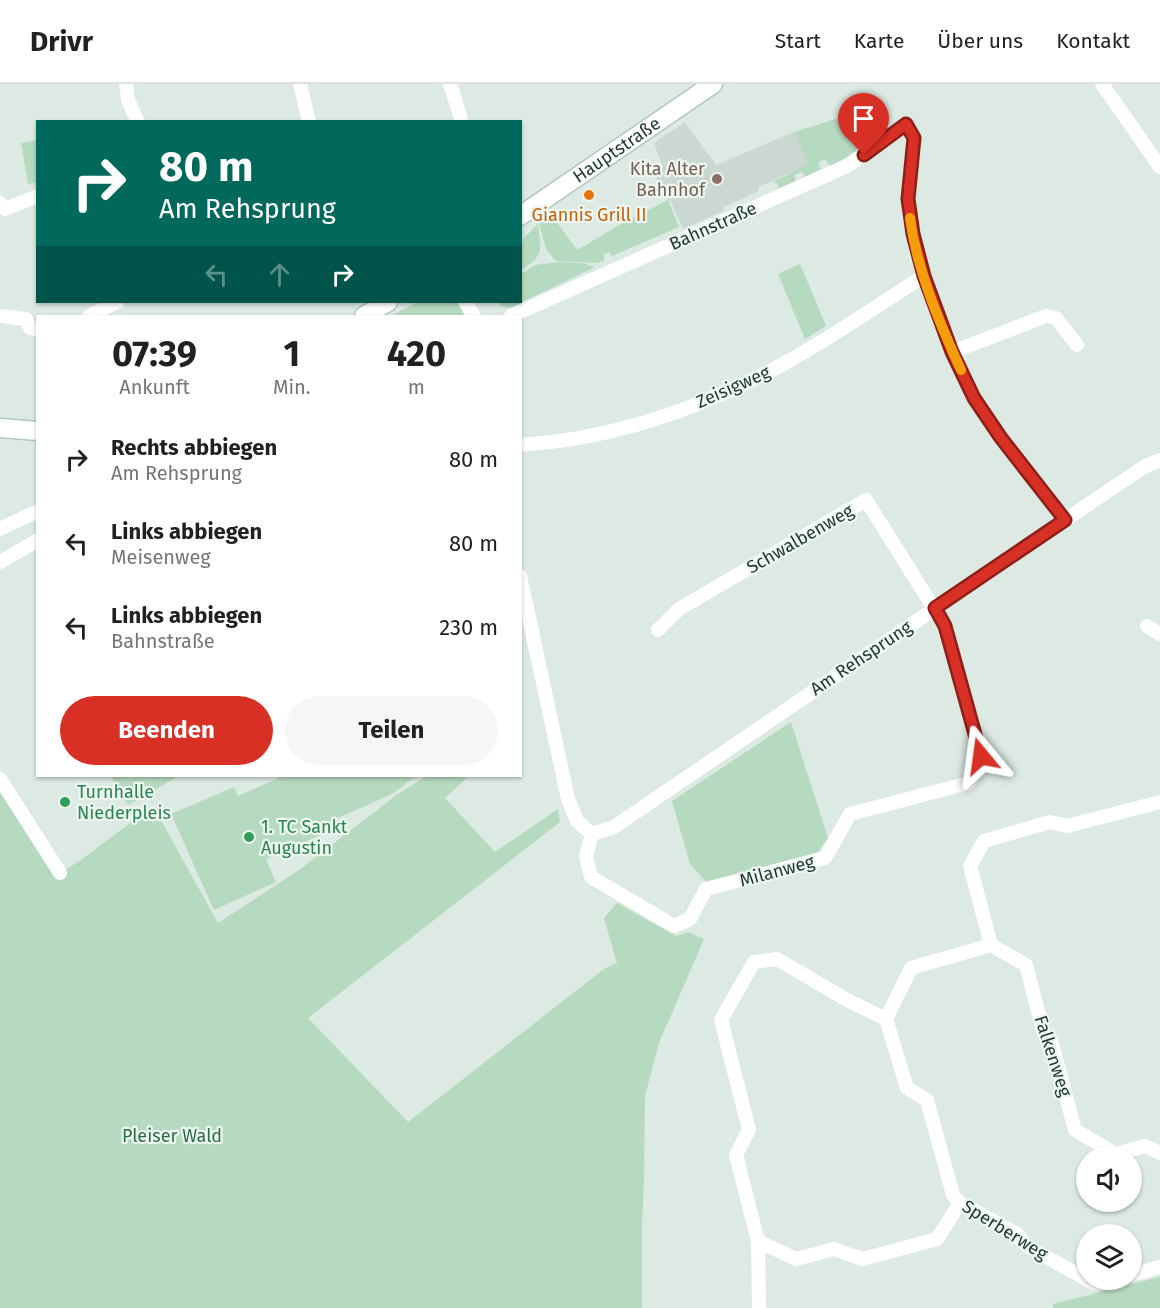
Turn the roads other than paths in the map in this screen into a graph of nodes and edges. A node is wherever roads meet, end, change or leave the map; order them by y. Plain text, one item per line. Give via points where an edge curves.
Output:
1 (126, 84) edge
2 (300, 84) edge
3 (450, 84) edge
4 (713, 84) edge
5 (1102, 84) edge
6 (137, 120) edge
7 (309, 120) edge
8 (461, 120) edge
9 (1160, 167) edge
10 (36, 197) edge
11 (2, 209) edge
12 (522, 215) edge
13 (924, 276) junction
14 (115, 303) edge
15 (386, 303) edge
16 (91, 315) edge
17 (366, 315) edge
18 (514, 315) edge
19 (0, 316) edge
20 (36, 329) edge
21 (1077, 345) dead end
22 (952, 352) junction
23 (0, 428) edge
24 (36, 430) edge
25 (522, 445) edge
26 (1160, 460) edge
27 (36, 512) edge
28 (1065, 520) junction
29 (0, 529) edge
30 (36, 541) edge
31 (0, 562) edge
32 (522, 585) edge
33 (935, 608) junction
34 (1147, 626) dead end
35 (658, 630) dead end
36 (1160, 634) edge
37 (0, 779) edge
38 (1160, 802) edge
39 (592, 834) junction
40 (60, 873) dead end
41 (991, 945) junction
42 (886, 1019) junction
43 (1160, 1153) edge
44 (960, 1203) junction
45 (758, 1241) junction
46 (1160, 1267) edge
47 (1142, 1272) edge
48 (1076, 1273) edge
49 (759, 1308) edge

1 - 6 street
2 - 7 street
3 - 8 street
4 - 12 main road, Hauptstraße
5 - 9 street
10 - 11 street
13 - 18 street, Bahnstraße via 908,199 914,138 906,124 848,166
13 - 22 street
13 - 25 street, Zeisigweg via 786,362 675,413 629,427
14 - 16 street
15 - 17 main road
19 - 20 street via 26,319 30,328
21 - 22 street via 1056,318 1046,316
22 - 28 street via 974,398
23 - 24 main road
26 - 28 street, Am Rehsprung
27 - 29 street
28 - 33 street, Am Rehsprung
30 - 31 street
32 - 39 street via 568,799 577,821
33 - 35 street, Schwalbenweg via 866,500 679,609
33 - 39 street, Am Rehsprung via 614,827
33 - 39 street, Milanweg via 945,626 981,756 969,783 850,814 825,858 706,889 690,919 674,926 591,877 586,856
34 - 36 street
37 - 40 street
38 - 41 street via 1066,826 1050,822 984,841 970,866
41 - 42 street via 911,969
41 - 43 street, Falkenweg via 1026,965 1075,1131 1116,1154 1145,1146
42 - 44 street, Sperberweg via 907,1088 927,1100 953,1195
42 - 45 street via 777,959 754,962 737,991 721,1020 749,1130 736,1155
44 - 45 street via 937,1239 862,1259 834,1250 796,1259
44 - 48 street, Sperberweg
45 - 49 street
46 - 47 street

